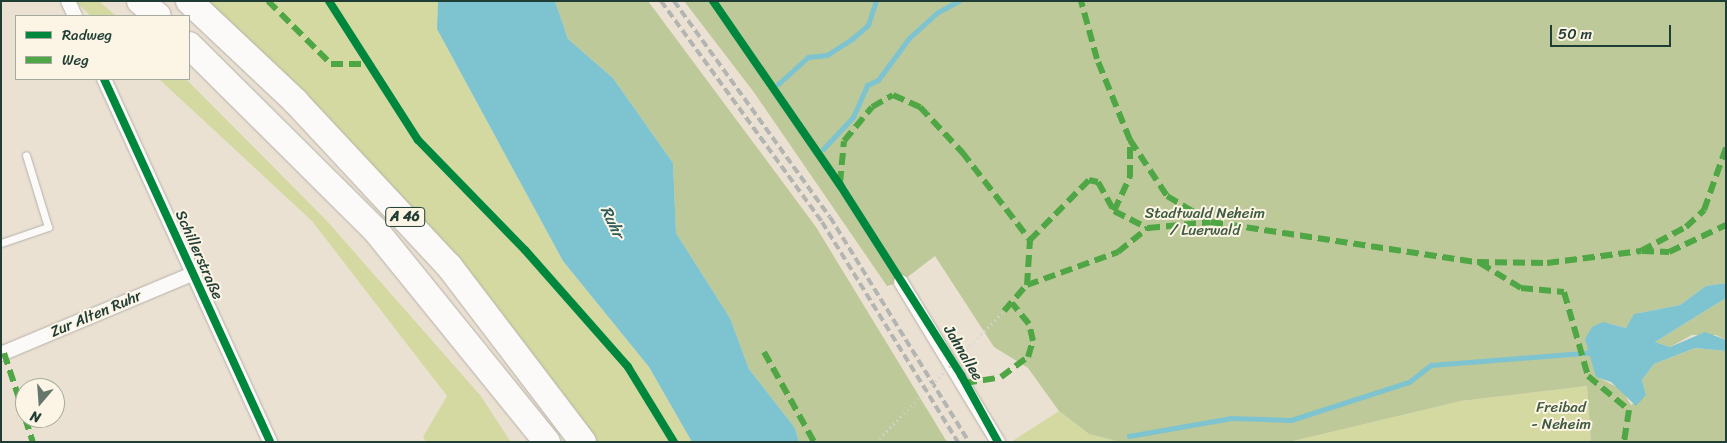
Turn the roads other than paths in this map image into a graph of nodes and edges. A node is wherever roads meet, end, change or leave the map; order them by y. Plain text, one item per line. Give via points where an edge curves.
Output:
1 (68, 1) edge
2 (140, 1) edge
3 (189, 1) edge
4 (75, 15) edge
5 (157, 15) edge
6 (190, 46) edge
7 (104, 80) edge
8 (26, 155) dead end
9 (1, 243) edge
10 (192, 274) junction
11 (901, 282) dead end
12 (2, 350) edge
13 (270, 442) edge
14 (546, 442) edge
15 (583, 442) edge
16 (998, 442) edge

1 - 4 street
2 - 5 highway
3 - 15 highway, A 46 via 295,101 449,266
6 - 14 highway, A 46 via 370,225
7 - 10 street, Schillerstraße
8 - 9 lane via 48,227
10 - 12 street, Zur Alten Ruhr
10 - 13 street, Schillerstraße
11 - 16 street, Jahnallee via 962,375

